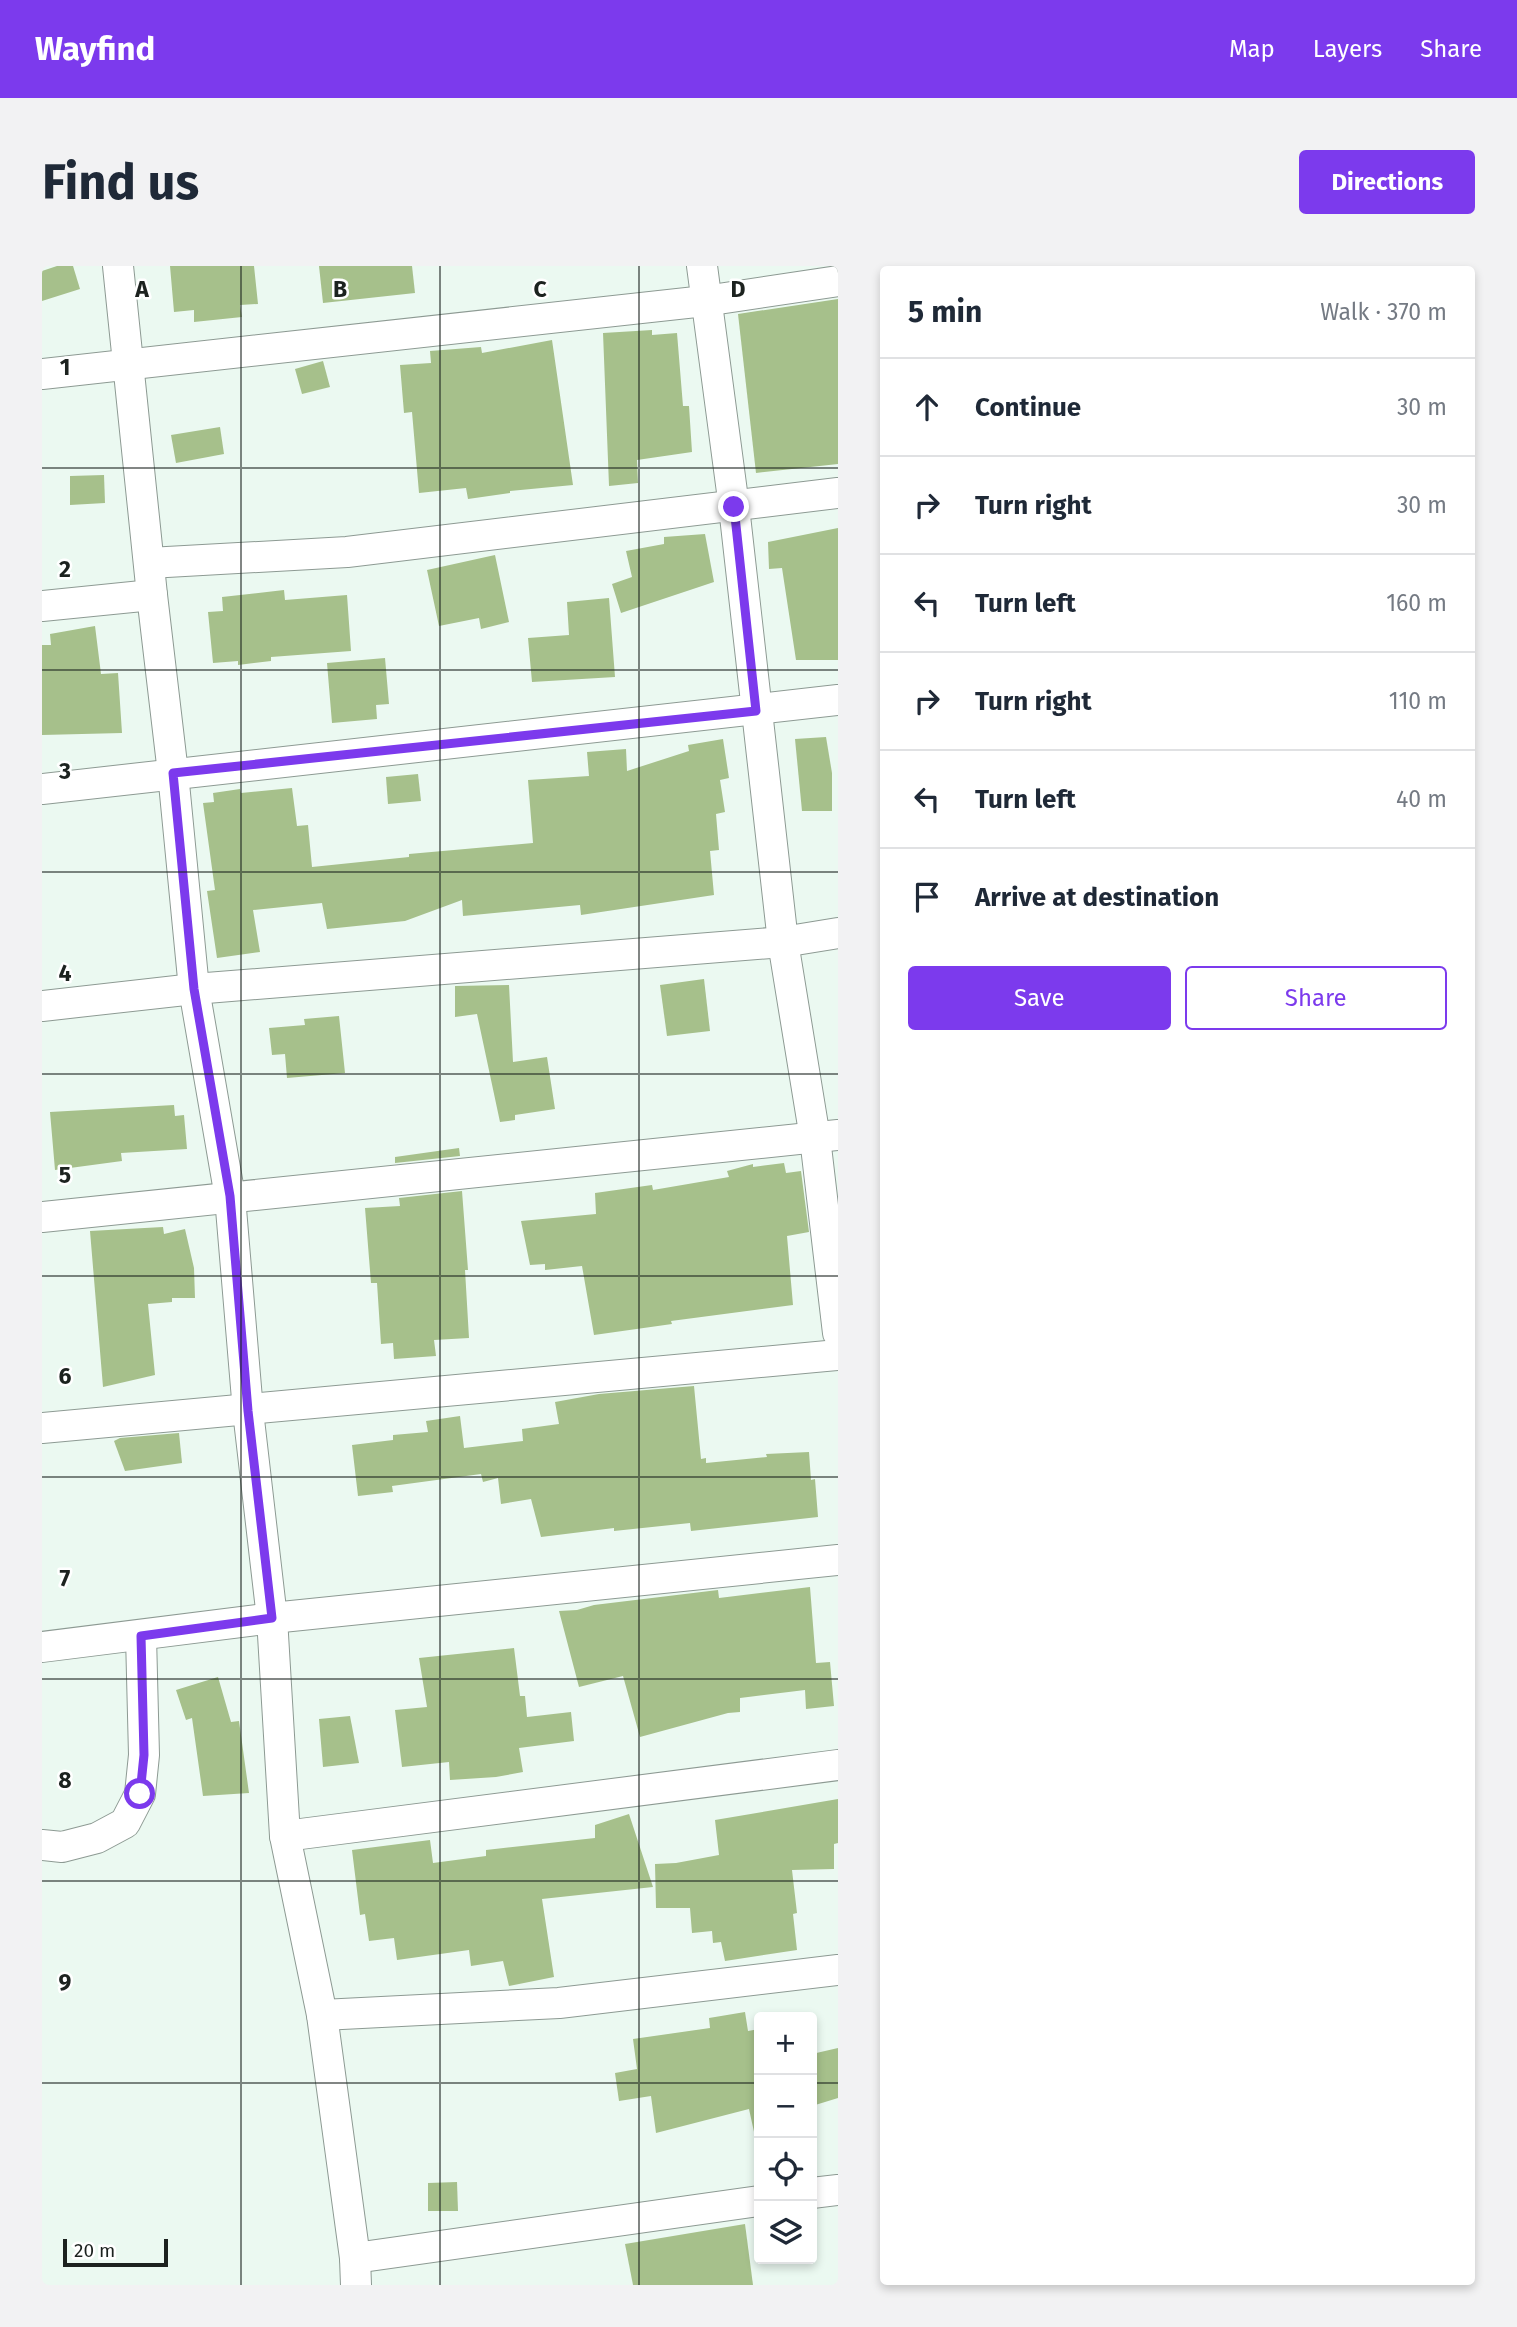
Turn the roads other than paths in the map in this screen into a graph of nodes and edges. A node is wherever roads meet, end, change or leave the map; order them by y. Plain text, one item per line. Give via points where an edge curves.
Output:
1 (118, 266) edge
2 (702, 266) edge
3 (838, 281) edge
4 (705, 301) junction
5 (129, 366) junction
6 (42, 374) edge
7 (838, 493) edge
8 (734, 507) junction
9 (149, 563) junction
10 (152, 595) junction
11 (42, 606) edge
12 (838, 701) edge
13 (756, 711) junction
14 (173, 773) junction
15 (42, 789) edge
16 (838, 933) edge
17 (783, 942) junction
18 (194, 989) junction
19 (42, 1006) edge
20 (826, 1136) edge
21 (230, 1196) junction
22 (42, 1217) edge
23 (838, 1333) edge
24 (838, 1355) edge
25 (248, 1411) junction
26 (42, 1428) edge
27 (838, 1560) edge
28 (272, 1618) junction
29 (141, 1636) junction
30 (42, 1647) edge
31 (838, 1765) edge
32 (285, 1836) junction
33 (52, 1846) edge
34 (42, 1869) edge
35 (838, 1970) edge
36 (322, 2015) junction
37 (838, 2190) edge
38 (817, 2192) edge
39 (754, 2202) edge
40 (355, 2272) edge

1 - 5 street
2 - 4 street
3 - 4 street
4 - 5 street
4 - 8 street
5 - 6 street
5 - 9 street
7 - 8 street
8 - 9 street via 347,552
8 - 13 street
9 - 10 street
10 - 11 street
10 - 14 street
12 - 13 street
13 - 14 street
13 - 17 street
14 - 15 street
14 - 18 street
16 - 17 street
17 - 18 street
17 - 20 street
18 - 19 street
18 - 21 street
20 - 21 street
20 - 23 street
21 - 22 street
21 - 25 street
24 - 25 street
25 - 26 street
25 - 28 street
27 - 28 street
28 - 29 street
28 - 32 street
29 - 30 street
29 - 33 street via 144,1755 140,1794 125,1823 97,1838
31 - 32 street
32 - 36 street
33 - 34 street
35 - 36 street via 559,2003
36 - 40 street
37 - 38 street
39 - 40 street

